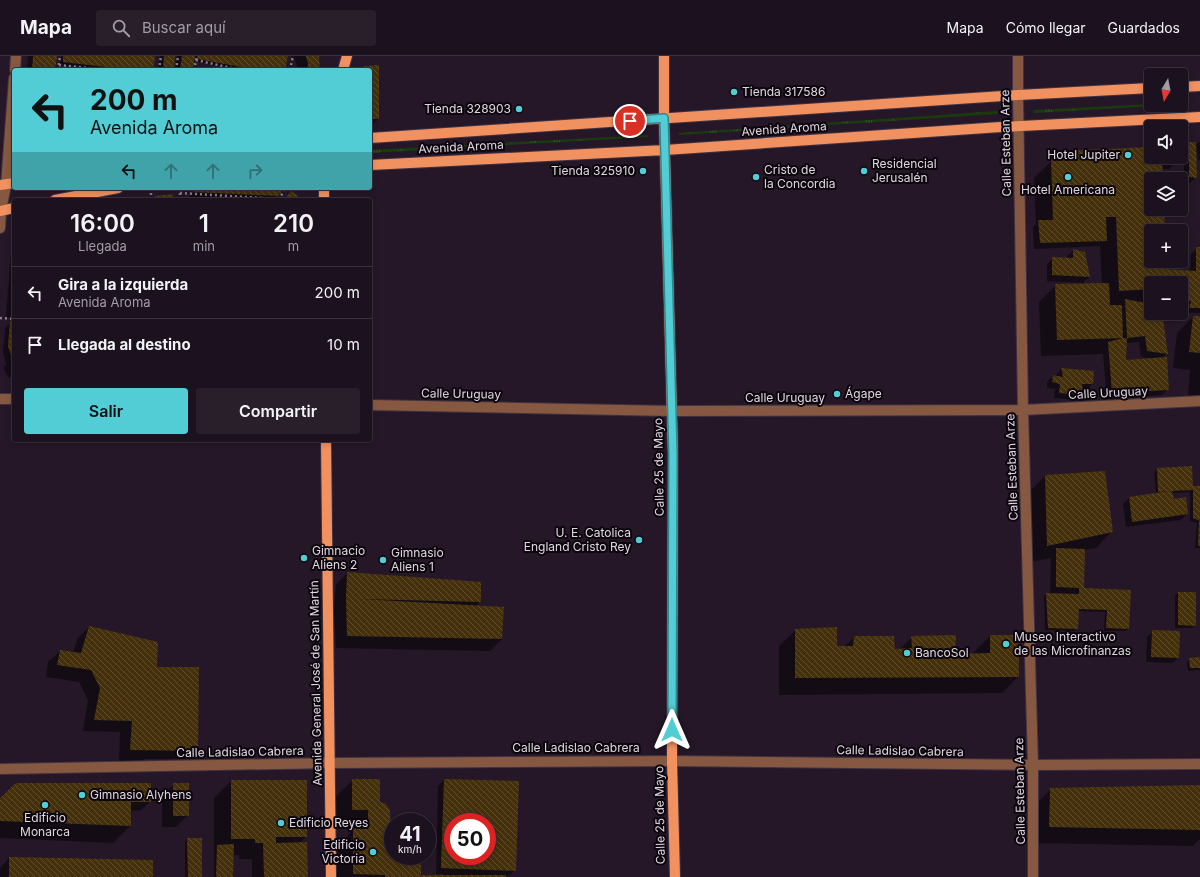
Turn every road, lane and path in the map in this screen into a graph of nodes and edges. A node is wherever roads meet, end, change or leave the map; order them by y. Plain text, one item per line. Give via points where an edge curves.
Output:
1 (16, 56) edge
2 (60, 56) edge
3 (161, 56) edge
4 (178, 56) edge
5 (197, 56) edge
6 (293, 56) edge
7 (346, 56) edge
8 (664, 56) edge
9 (1018, 56) edge
10 (196, 60) junction
11 (59, 65) junction
12 (15, 68) edge
13 (58, 68) edge
14 (90, 68) edge
15 (159, 68) edge
16 (176, 68) edge
17 (194, 68) edge
18 (231, 68) edge
19 (290, 68) edge
20 (343, 68) edge
21 (1200, 86) edge
22 (1188, 87) edge
23 (1144, 88) edge
24 (1018, 95) junction
25 (12, 108) edge
26 (1200, 117) edge
27 (664, 118) junction
28 (1019, 126) junction
29 (372, 138) edge
30 (665, 150) junction
31 (372, 165) edge
32 (7, 184) edge
33 (108, 190) edge
34 (180, 193) joint
35 (66, 198) edge
36 (180, 198) edge
37 (251, 198) edge
38 (12, 208) edge
39 (1, 211) edge
40 (0, 228) edge
41 (0, 318) edge
42 (12, 319) edge
43 (0, 399) edge
44 (12, 399) edge
45 (1200, 401) edge
46 (372, 405) edge
47 (1023, 410) junction
48 (671, 411) junction
49 (326, 442) edge
50 (672, 761) junction
51 (331, 764) junction
52 (1200, 764) edge
53 (1033, 765) junction
54 (0, 769) edge
55 (331, 877) edge
56 (674, 877) edge
57 (1034, 877) edge

1 - 12 street
2 - 11 path
3 - 15 path
4 - 16 path
5 - 10 path
6 - 19 path
7 - 20 main road
8 - 27 main road, Calle 25 de Mayo
9 - 24 street, Calle Esteban Arze
10 - 17 path
10 - 18 path
11 - 13 path
11 - 14 path
21 - 22 main road
23 - 24 main road, Avenida Aroma
24 - 27 main road, Avenida Aroma
24 - 28 street, Calle Esteban Arze
25 - 32 street
26 - 28 main road, Avenida Aroma
27 - 29 main road, Avenida Aroma
27 - 30 main road, Calle 25 de Mayo
28 - 30 main road, Avenida Aroma
28 - 47 street, Calle Esteban Arze
30 - 31 main road, Avenida Aroma
30 - 48 main road, Calle 25 de Mayo
32 - 39 street
33 - 35 main road
34 - 36 path
34 - 37 path
38 - 39 main road
39 - 40 street
41 - 42 path
43 - 44 street
45 - 47 street, Calle Uruguay
46 - 48 street, Calle Uruguay
47 - 48 street, Calle Uruguay
47 - 53 street, Calle Esteban Arze
48 - 50 main road, Calle 25 de Mayo
49 - 51 main road, Avenida General José de San Martín
50 - 51 street, Calle Ladislao Cabrera
50 - 53 street, Calle Ladislao Cabrera
50 - 56 main road, Calle 25 de Mayo
51 - 54 street, Calle Ladislao Cabrera
51 - 55 main road, Avenida General José de San Martín
52 - 53 street, Calle Ladislao Cabrera
53 - 57 street, Calle Esteban Arze

